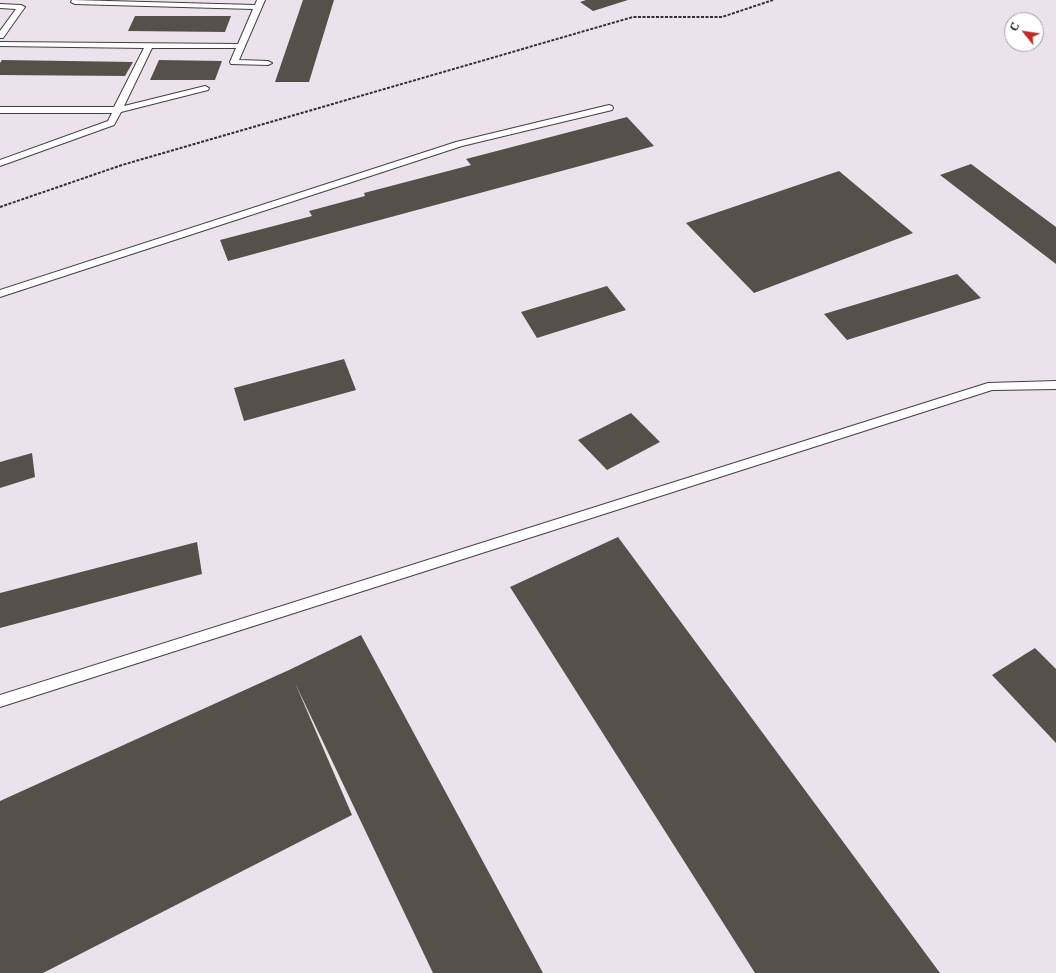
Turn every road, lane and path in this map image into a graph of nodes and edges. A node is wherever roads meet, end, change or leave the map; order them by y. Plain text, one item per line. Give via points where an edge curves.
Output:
1 (76, 0) edge
2 (773, 0) edge
3 (259, 3) edge
4 (0, 6) edge
5 (0, 36) edge
6 (0, 44) edge
7 (149, 46) junction
8 (241, 46) junction
9 (268, 63) dead end
10 (205, 88) dead end
11 (609, 108) dead end
12 (0, 110) edge
13 (117, 110) junction
14 (0, 163) edge
15 (0, 207) edge
16 (0, 294) edge
17 (1056, 385) edge
18 (0, 701) edge

1 - 3 lane via 75,2
2 - 15 path via 722,17 633,17 122,165
3 - 8 lane
4 - 5 lane via 21,6
6 - 7 lane
7 - 8 lane
7 - 13 lane
8 - 9 lane via 234,62
10 - 13 lane
11 - 16 lane via 459,144
12 - 13 lane
13 - 14 lane via 111,123
17 - 18 lane via 992,386

